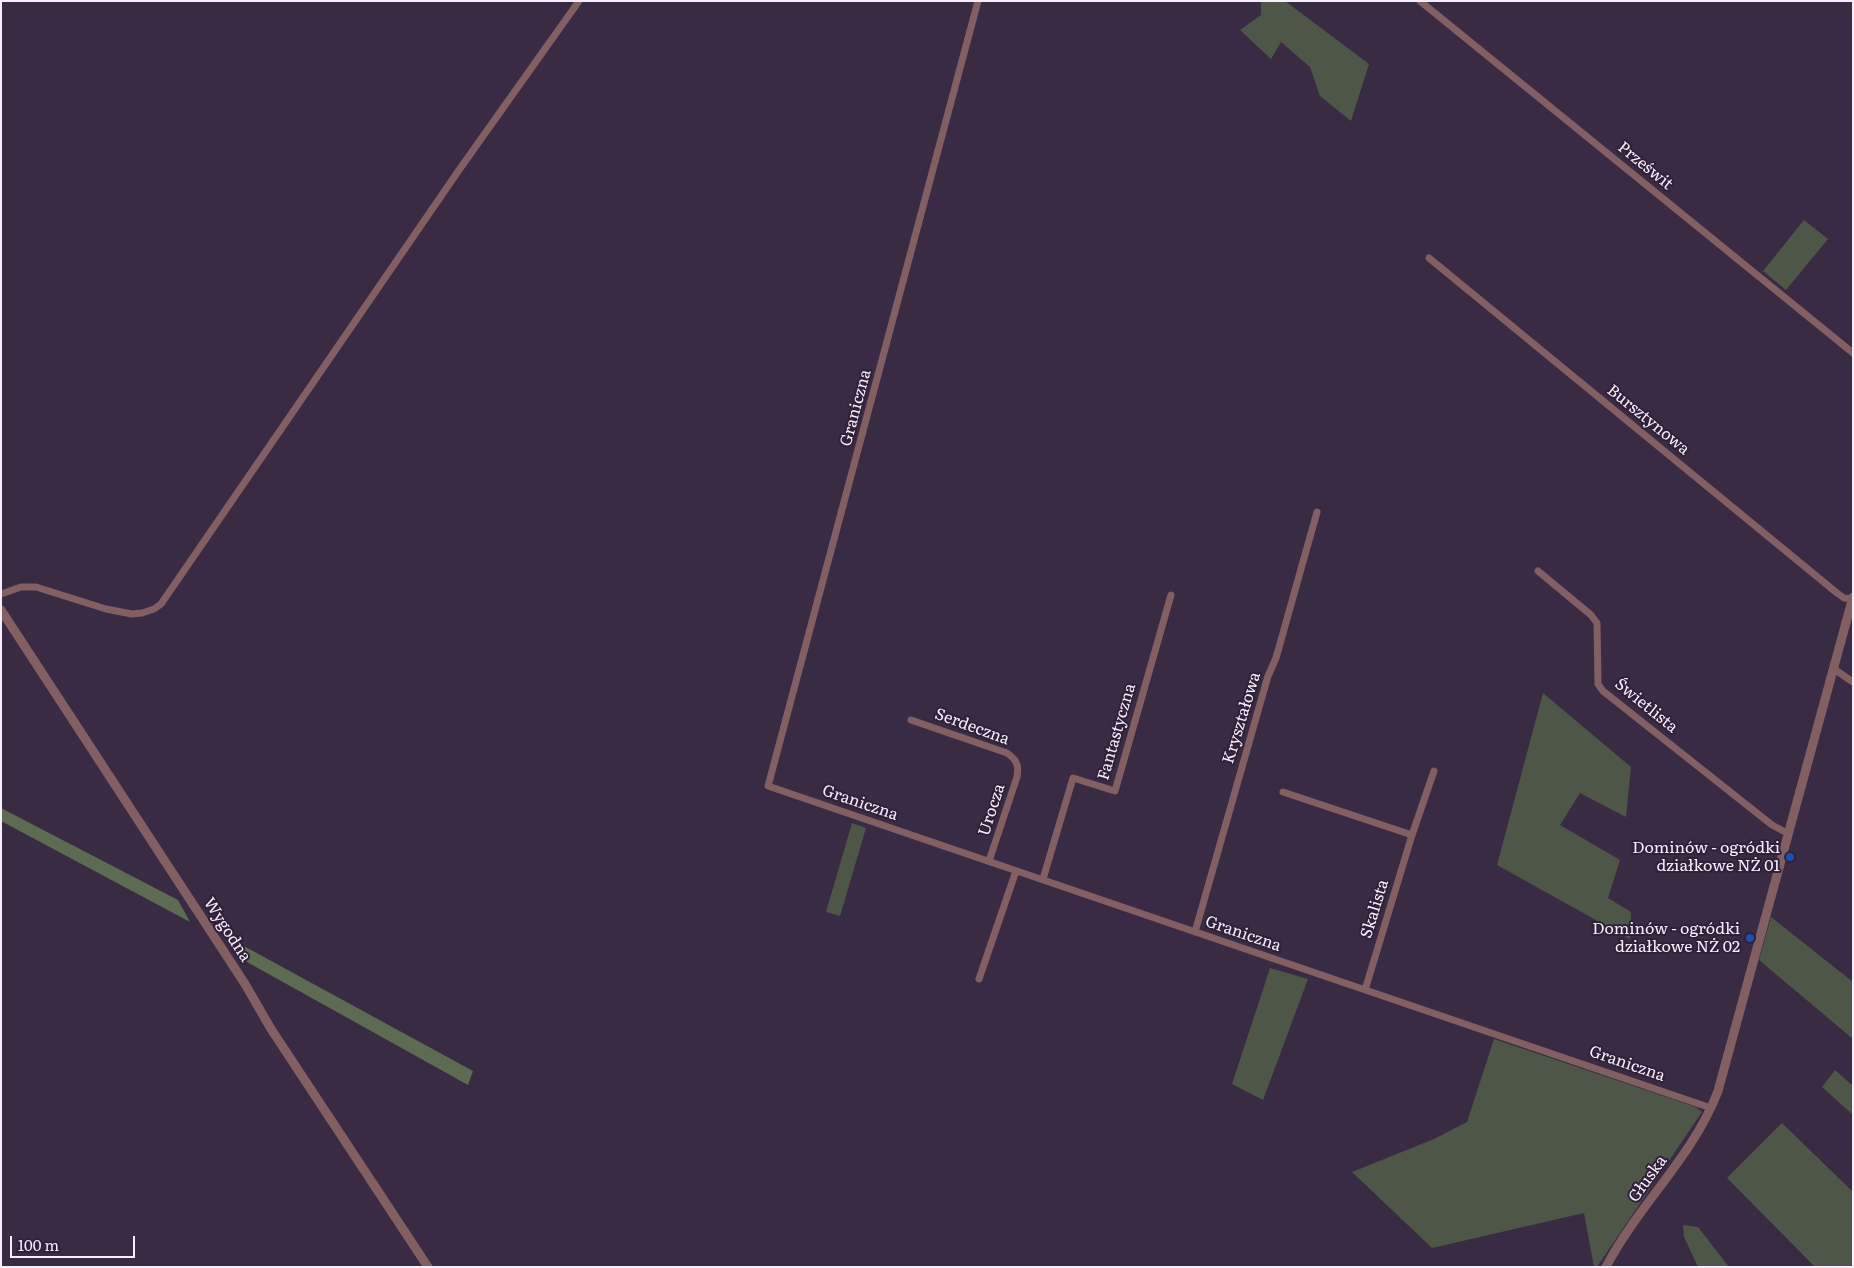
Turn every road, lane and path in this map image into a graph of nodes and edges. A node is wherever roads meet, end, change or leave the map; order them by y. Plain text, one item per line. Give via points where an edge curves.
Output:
1 (578, 1) edge
2 (978, 1) edge
3 (1420, 1) edge
4 (1429, 258) dead end
5 (1853, 354) edge
6 (1317, 512) dead end
7 (1538, 571) dead end
8 (1, 594) edge
9 (1171, 595) dead end
10 (1853, 598) edge
11 (1, 610) edge
12 (1834, 669) junction
13 (1853, 682) edge
14 (910, 720) dead end
15 (1019, 767) joint
16 (1434, 771) dead end
17 (1283, 792) dead end
18 (1789, 834) junction
19 (1412, 835) junction
20 (989, 861) junction
21 (1016, 871) junction
22 (1043, 880) junction
23 (1195, 932) junction
24 (979, 979) dead end
25 (1365, 990) junction
26 (1711, 1108) junction
27 (428, 1267) edge
28 (1606, 1267) edge

1 - 8 street via 160,604 148,611 132,614 36,587 22,587
2 - 20 street, Graniczna via 768,786
3 - 5 street, Prześwit
4 - 10 street, Bursztynowa via 1837,593 1844,598
6 - 23 street, Kryształowa
7 - 18 street, Świetlista via 1598,622 1598,684 1603,691 1772,825
9 - 22 street, Fantastyczna via 1115,792 1073,778
10 - 12 street, Głuska
11 - 27 street, Wygodna
12 - 13 street
12 - 18 street, Głuska
14 - 15 street, Serdeczna via 1007,753
15 - 20 street, Urocza
16 - 19 street, Skalista
17 - 19 street
18 - 26 street, Głuska via 1726,1068
19 - 25 street, Skalista
20 - 21 street, Graniczna
21 - 22 street, Graniczna
21 - 24 street
22 - 23 street, Graniczna
23 - 25 street, Graniczna
25 - 26 street, Graniczna
26 - 28 street, Głuska via 1689,1147

